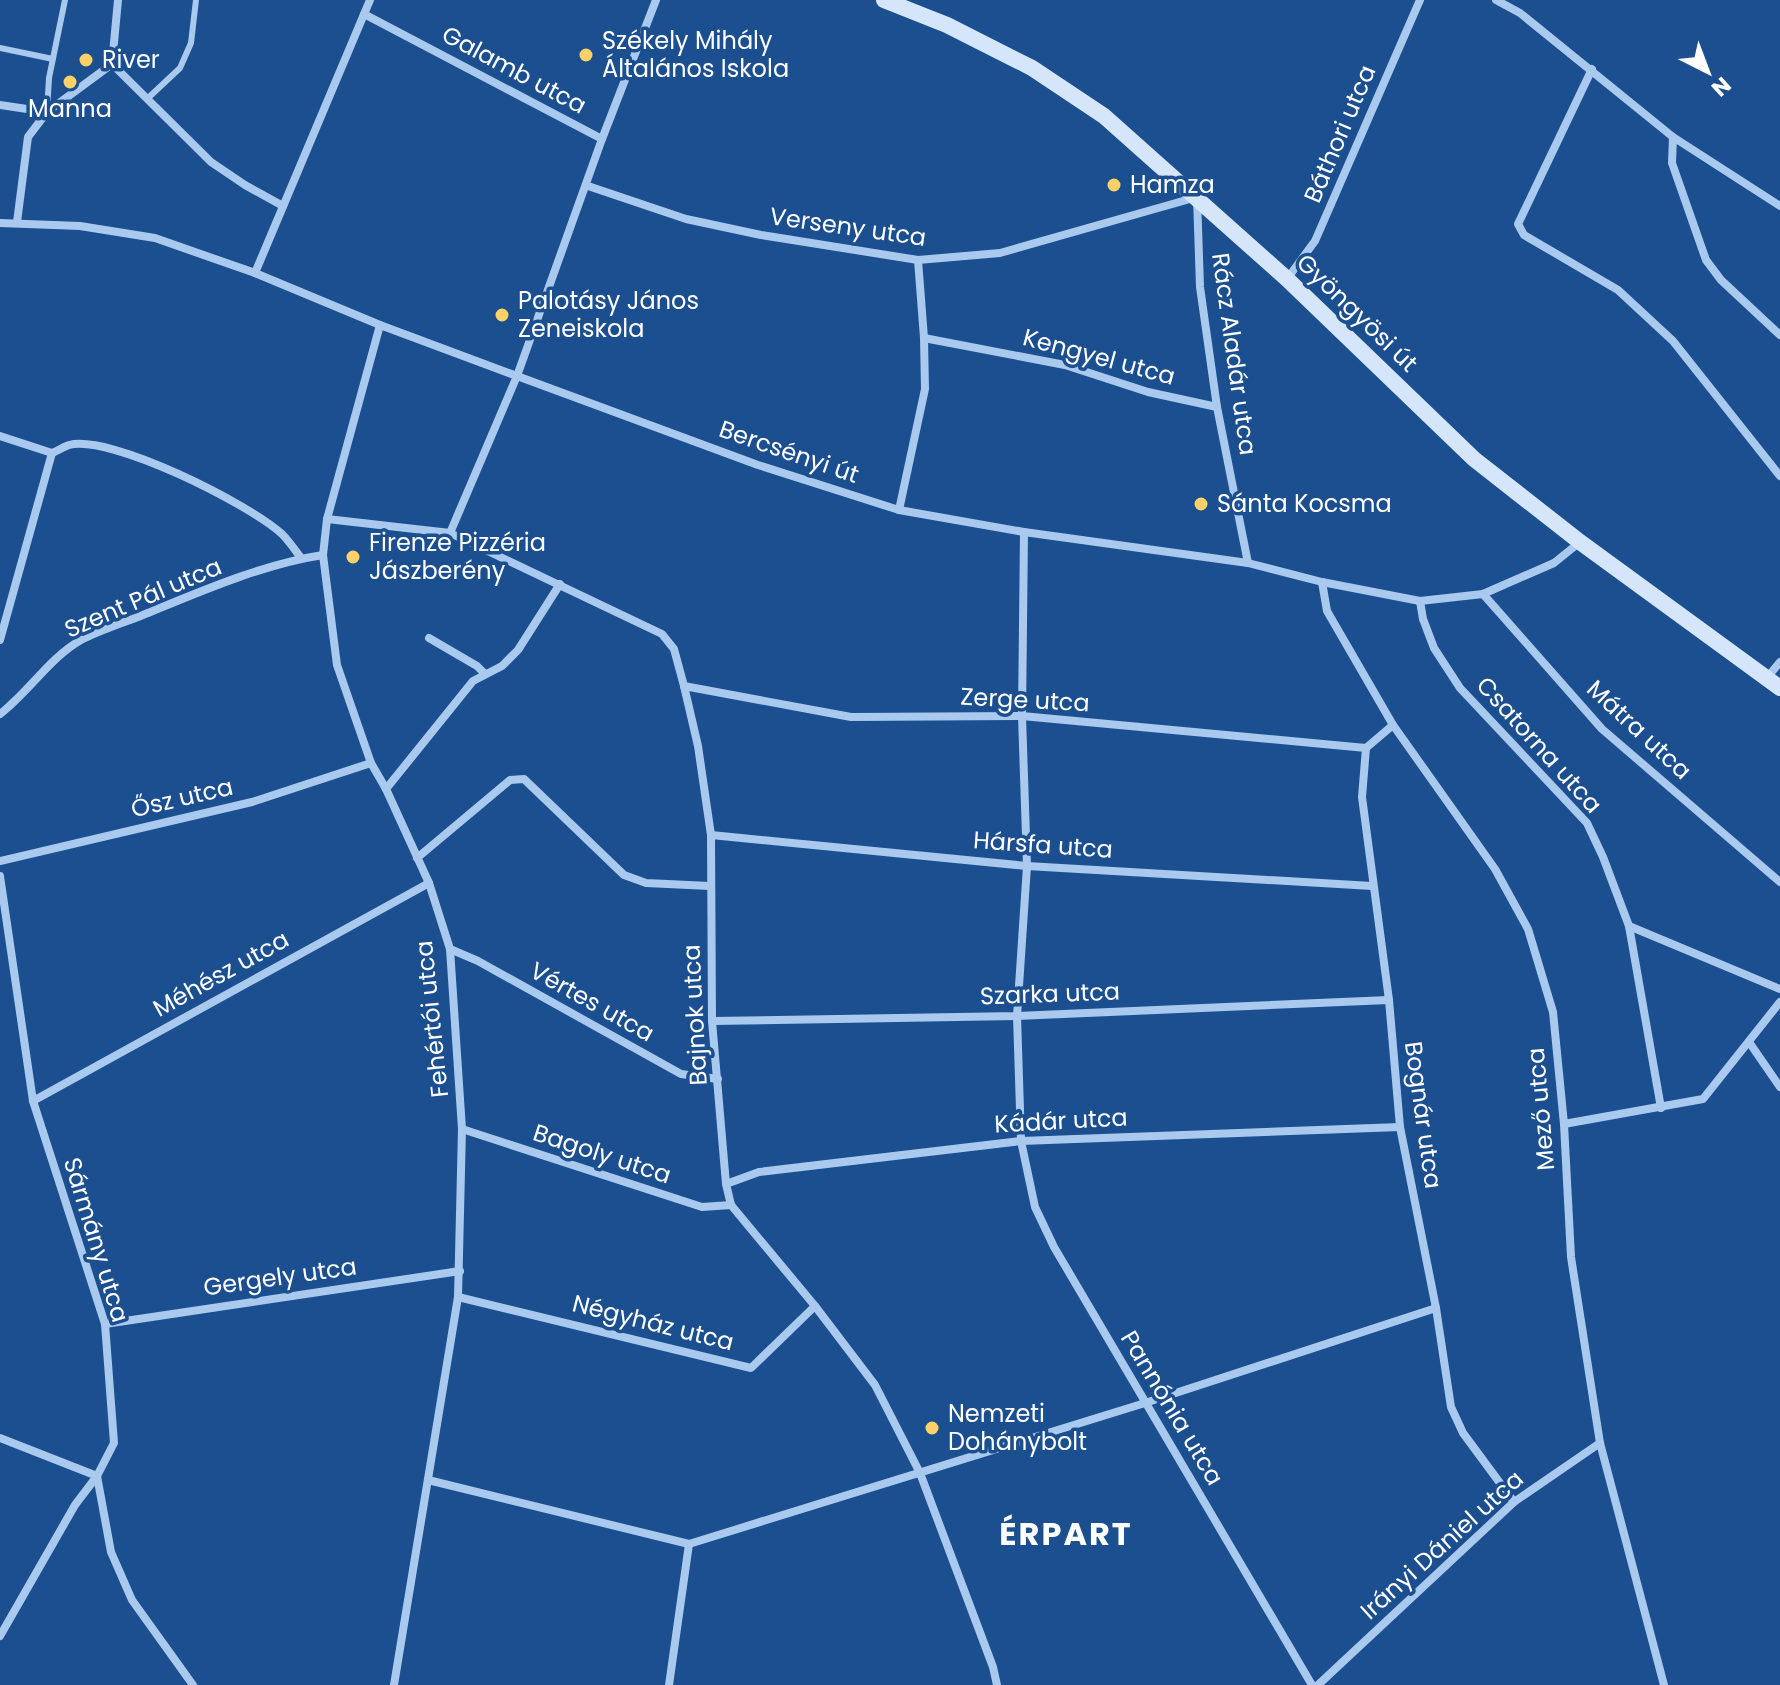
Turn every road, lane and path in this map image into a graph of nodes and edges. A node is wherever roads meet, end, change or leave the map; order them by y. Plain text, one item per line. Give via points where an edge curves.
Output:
1 (65, 0) edge
2 (118, 0) edge
3 (196, 0) edge
4 (370, 0) edge
5 (656, 0) edge
6 (884, 0) edge
7 (1420, 0) edge
8 (1496, 0) edge
9 (364, 14) junction
10 (0, 48) edge
11 (53, 59) junction
12 (112, 64) junction
13 (1592, 69) junction
14 (147, 99) junction
15 (0, 105) edge
16 (47, 112) junction
17 (1673, 137) junction
18 (602, 139) junction
19 (588, 186) junction
20 (1197, 197) junction
21 (283, 206) junction
22 (1780, 206) edge
23 (17, 222) junction
24 (0, 223) edge
25 (918, 260) junction
26 (255, 273) junction
27 (1287, 279) junction
28 (380, 325) junction
29 (1780, 335) edge
30 (924, 338) junction
31 (517, 376) junction
32 (1217, 407) junction
33 (0, 436) edge
34 (52, 453) junction
35 (1780, 476) edge
36 (899, 510) junction
37 (327, 519) junction
38 (1024, 532) junction
39 (450, 533) junction
40 (1580, 542) junction
41 (323, 555) junction
42 (301, 558) junction
43 (1248, 563) junction
44 (1322, 582) junction
45 (560, 584) junction
46 (1483, 594) junction
47 (1420, 601) junction
48 (429, 638) dead end
49 (0, 640) edge
50 (1780, 662) edge
51 (484, 673) junction
52 (1773, 683) edge
53 (684, 686) junction
54 (0, 714) edge
55 (1022, 716) junction
56 (1393, 725) junction
57 (1366, 748) junction
58 (371, 763) junction
59 (386, 789) junction
60 (711, 835) junction
61 (417, 858) junction
62 (0, 861) edge
63 (1027, 866) junction
64 (0, 876) edge
65 (1780, 882) edge
66 (429, 883) junction
67 (710, 886) junction
68 (1372, 886) junction
69 (1629, 926) junction
70 (450, 949) junction
71 (1780, 989) edge
72 (1389, 1000) junction
73 (1780, 1002) edge
74 (1017, 1016) junction
75 (712, 1021) junction
76 (1749, 1042) junction
77 (718, 1079) junction
78 (1780, 1087) edge
79 (33, 1101) junction
80 (1661, 1108) junction
81 (1564, 1124) junction
82 (1400, 1127) junction
83 (462, 1129) junction
84 (1021, 1141) junction
85 (726, 1184) junction
86 (731, 1205) junction
87 (460, 1271) junction
88 (458, 1297) junction
89 (815, 1306) junction
90 (1436, 1308) junction
91 (105, 1324) junction
92 (1145, 1403) junction
93 (0, 1438) edge
94 (1600, 1443) junction
95 (920, 1473) junction
96 (97, 1476) junction
97 (428, 1480) junction
98 (1514, 1502) junction
99 (689, 1544) junction
100 (0, 1636) edge
101 (193, 1685) edge
102 (394, 1685) edge
103 (669, 1685) edge
104 (997, 1685) edge
105 (1312, 1685) edge
106 (1318, 1685) edge
107 (1664, 1685) edge

1 - 11 lane
2 - 12 street
3 - 14 lane via 191,43 180,68
4 - 9 street
5 - 18 street
6 - 20 street, Gyöngyösi út via 1032,68 1104,116
7 - 27 street, Báthori utca via 1315,241
8 - 13 street
9 - 18 street, Galamb utca
9 - 21 street
10 - 11 lane
11 - 16 lane
12 - 14 street
12 - 16 street
13 - 17 street
13 - 35 street via 1518,224 1524,235 1618,290 1673,341
14 - 21 street via 211,162
15 - 16 street
16 - 23 street via 28,137
17 - 22 street
17 - 29 street via 1672,163 1706,260
18 - 19 street
19 - 25 street, Verseny utca via 686,219
19 - 31 street
20 - 25 street, Verseny utca via 1000,253
20 - 27 street, Gyöngyösi út
20 - 32 street, Rácz Aladár utca via 1200,287
21 - 26 street
23 - 24 street, Bercsényi út
23 - 26 street, Bercsényi út via 155,238
25 - 30 street
26 - 28 street, Bercsényi út
27 - 40 street, Gyöngyösi út via 1474,459
28 - 31 street, Bercsényi út
28 - 37 street, Fehértói utca
30 - 32 street, Kengyel utca via 1065,365
30 - 36 street via 925,389
31 - 36 street, Bercsényi út via 758,465
31 - 39 street
32 - 43 street, Rácz Aladár utca
33 - 34 street
34 - 42 street via 71,444 154,463 255,514 283,535
34 - 49 street
36 - 38 street, Bercsényi út
37 - 39 street, Bajnok utca
37 - 41 street, Fehértói utca
38 - 43 street, Bercsényi út
38 - 55 street, Pannónia utca
39 - 45 street, Bajnok utca
40 - 46 street, Bercsényi út via 1554,563
40 - 52 street, Gyöngyösi út
41 - 42 street, Szent Pál utca
41 - 58 street, Fehértói utca via 337,665
42 - 54 street, Szent Pál utca via 81,640
43 - 44 street, Bercsényi út
44 - 47 street, Bercsényi út
44 - 56 street, Mező utca via 1327,611
45 - 51 street via 518,650 502,666
45 - 53 street, Bajnok utca via 662,634 674,649
46 - 47 street, Bercsényi út
46 - 65 street, Mátra utca via 1602,729
47 - 69 street, Csatorna utca via 1434,648 1460,688 1587,823
48 - 51 street
50 - 52 street
51 - 59 street
53 - 55 street, Zerge utca via 851,717
53 - 60 street, Bajnok utca
55 - 57 street, Zerge utca
55 - 63 street, Pannónia utca
56 - 57 street
56 - 81 street, Mező utca via 1495,869 1528,929 1553,1012
57 - 68 street, Bognár utca via 1362,797
58 - 59 street, Fehértói utca
58 - 62 street, Ősz utca via 252,802
59 - 61 street, Fehértói utca
60 - 63 street, Hársfa utca
60 - 67 street, Bajnok utca
61 - 66 street, Fehértói utca
61 - 67 street via 510,780 524,779 624,875 646,883
63 - 68 street, Hársfa utca
63 - 74 street, Pannónia utca
64 - 79 street, Sármány utca
66 - 70 street, Fehértói utca
66 - 79 street, Méhész utca
67 - 75 street, Bajnok utca
68 - 72 street, Bognár utca
69 - 71 street
69 - 80 street, Csatorna utca
70 - 77 street, Vértes utca via 681,1074
70 - 83 street, Fehértói utca
72 - 74 street, Szarka utca
72 - 82 street, Bognár utca
73 - 76 street
74 - 75 street, Szarka utca
74 - 84 street, Pannónia utca
75 - 77 street, Bajnok utca
76 - 78 street
76 - 80 street via 1703,1099
77 - 85 street, Bajnok utca
79 - 91 street, Sármány utca
80 - 81 street
81 - 94 street, Mező utca via 1571,1257
82 - 84 street, Kádár utca
82 - 90 street, Bognár utca
83 - 86 street, Bagoly utca via 702,1207
83 - 87 street, Fehértói utca
84 - 85 street, Kádár utca via 759,1172
84 - 92 street, Pannónia utca via 1035,1207
85 - 86 street, Bajnok utca
86 - 89 street, Bajnok utca
87 - 88 street, Fehértói utca
87 - 91 street, Gergely utca
88 - 89 street, Négyház utca via 751,1368
88 - 97 street, Fehértói utca
89 - 95 street, Bajnok utca via 875,1385
90 - 92 street
90 - 98 street, Bognár utca via 1451,1407 1463,1433
91 - 96 street, Sármány utca via 114,1443
92 - 95 street
92 - 105 street, Pannónia utca
93 - 96 street
94 - 98 street, Irányi Dániel utca
94 - 107 street, Mező utca
95 - 99 street
95 - 104 street, Bajnok utca
96 - 100 street, Sármány utca
96 - 101 street via 111,1552 132,1600
97 - 99 street
97 - 102 street, Fehértói utca
98 - 106 street, Irányi Dániel utca
99 - 103 street

